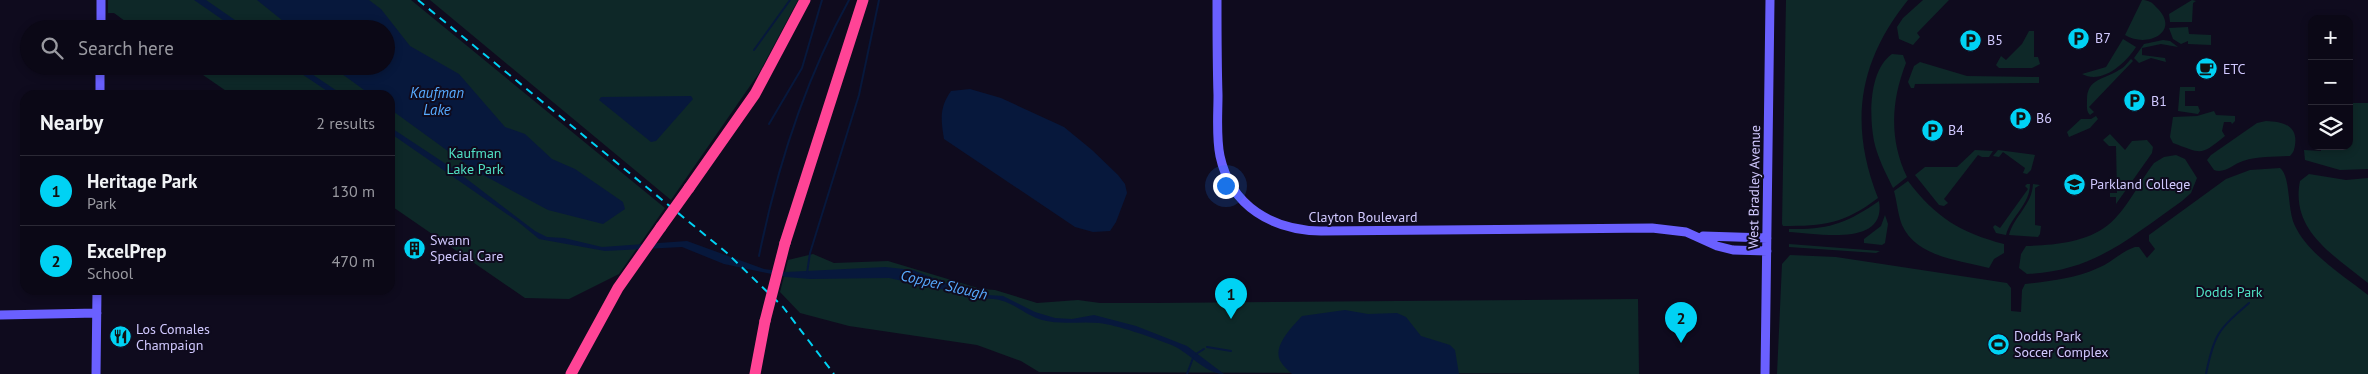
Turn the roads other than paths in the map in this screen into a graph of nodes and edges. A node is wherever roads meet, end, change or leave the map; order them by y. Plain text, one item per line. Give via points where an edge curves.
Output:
1 (101, 0) edge
2 (804, 0) edge
3 (864, 0) edge
4 (1216, 0) edge
5 (1770, 0) edge
6 (101, 20) edge
7 (100, 75) edge
8 (100, 90) edge
9 (1698, 236) junction
10 (1767, 238) junction
11 (1767, 251) junction
12 (97, 295) edge
13 (97, 313) junction
14 (0, 315) edge
15 (96, 374) edge
16 (571, 374) edge
17 (755, 374) edge
18 (1765, 374) edge

1 - 6 street
2 - 16 highway, bridge via 759,87 618,288
3 - 17 highway, bridge via 785,243
4 - 9 street, Clayton Boulevard via 1220,156 1236,193 1270,221 1302,231 1652,228
5 - 10 street, West Bradley Avenue
7 - 8 street
9 - 10 street, Clayton Boulevard
9 - 11 street, Clayton Boulevard via 1733,250
10 - 11 street, West Bradley Avenue
11 - 18 street, West Bradley Avenue
12 - 13 street
13 - 14 street
13 - 15 street

